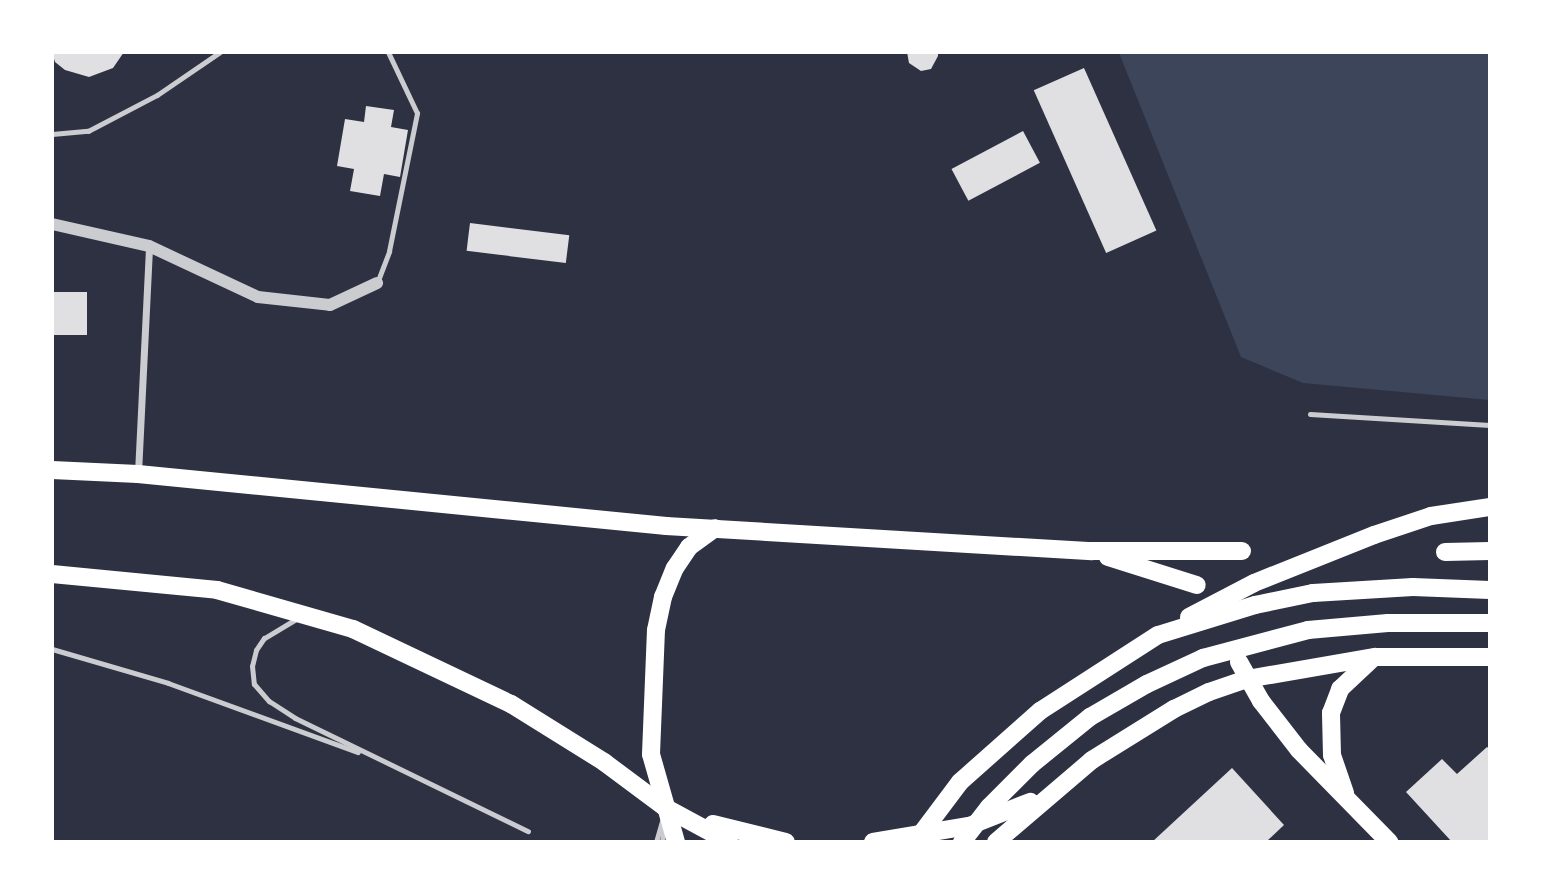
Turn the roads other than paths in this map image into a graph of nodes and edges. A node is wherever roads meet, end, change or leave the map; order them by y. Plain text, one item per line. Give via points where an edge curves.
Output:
1 (220, 52) edge
2 (388, 52) edge
3 (52, 134) edge
4 (52, 224) edge
5 (149, 246) junction
6 (377, 283) joint
7 (1310, 414) dead end
8 (1489, 425) edge
9 (52, 470) edge
10 (138, 474) junction
11 (1489, 507) edge
12 (715, 528) junction
13 (1092, 551) junction
14 (1242, 551) dead end
15 (1489, 551) edge
16 (1445, 552) dead end
17 (52, 574) edge
18 (1197, 585) dead end
19 (1489, 590) edge
20 (305, 614) junction
21 (1489, 623) edge
22 (1157, 635) junction
23 (52, 649) edge
24 (1375, 657) junction
25 (1489, 657) edge
26 (1247, 679) junction
27 (1209, 692) junction
28 (396, 767) junction
29 (1060, 785) junction
30 (1348, 800) junction
31 (666, 808) junction
32 (528, 831) dead end
33 (656, 842) edge
34 (662, 842) edge
35 (676, 842) edge
36 (729, 842) edge
37 (786, 842) edge
38 (873, 842) edge
39 (915, 842) edge
40 (962, 842) edge
41 (996, 842) edge
42 (1389, 842) edge

1 - 3 lane via 157,95 88,131
2 - 6 lane via 417,113 389,251
4 - 5 street
5 - 6 street via 258,297 330,305
5 - 10 street
7 - 8 lane
9 - 10 main road
10 - 12 main road
11 - 22 main road via 1431,516 1339,548 1244,588
12 - 13 main road
12 - 31 main road via 689,547 675,568 656,630 651,754
13 - 14 main road
13 - 18 main road
15 - 16 main road
17 - 20 main road via 217,590
19 - 22 main road via 1413,587 1313,593
20 - 28 lane via 264,638 252,666 254,684 268,701 295,718
20 - 31 main road via 415,656 511,704 604,762
21 - 40 main road via 1388,623 1308,630 1203,658 1090,717 1032,764
22 - 39 main road via 1040,711 960,782
23 - 28 lane via 168,683
24 - 25 main road
24 - 26 main road
24 - 30 main road via 1340,689 1331,713 1332,755
26 - 27 main road
26 - 27 main road via 1239,662 1224,684
26 - 30 main road via 1299,750
27 - 29 main road via 1107,749
28 - 32 lane
29 - 38 main road via 1020,807 969,826
29 - 41 main road
30 - 42 main road
31 - 33 lane
31 - 34 lane
31 - 35 main road
31 - 36 main road
31 - 37 main road

